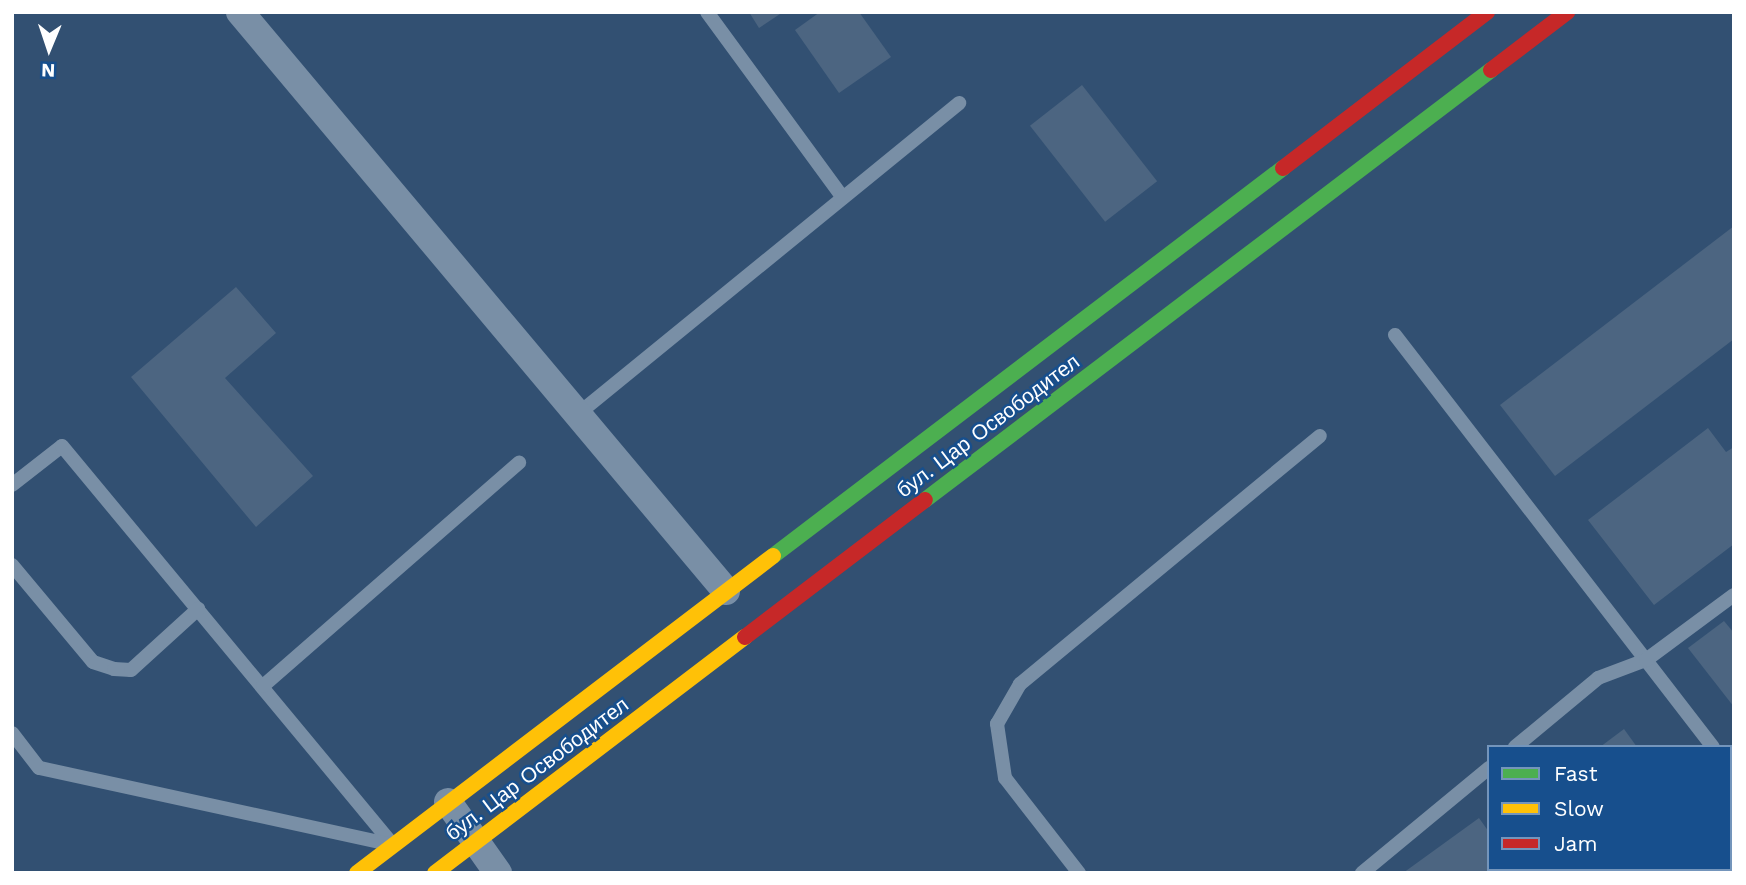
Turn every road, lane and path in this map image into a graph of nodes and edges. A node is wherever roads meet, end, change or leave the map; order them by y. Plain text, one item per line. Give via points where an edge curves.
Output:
1 (240, 12) edge
2 (707, 12) edge
3 (1487, 12) edge
4 (1567, 12) edge
5 (959, 103) dead end
6 (843, 198) junction
7 (1395, 334) dead end
8 (578, 414) junction
9 (1320, 436) dead end
10 (519, 463) dead end
11 (12, 485) edge
12 (12, 565) edge
13 (726, 591) junction
14 (1734, 595) edge
15 (198, 609) junction
16 (1646, 660) junction
17 (263, 687) junction
18 (12, 733) edge
19 (1517, 745) edge
20 (1711, 745) edge
21 (1486, 775) edge
22 (448, 802) junction
23 (478, 840) junction
24 (393, 845) junction
25 (357, 873) edge
26 (435, 873) edge
27 (498, 873) edge
28 (1079, 873) edge
29 (1362, 873) edge

1 - 8 street
2 - 6 lane
3 - 13 main road, бул. Цар Освободител
4 - 23 main road, бул. Цар Освободител
5 - 6 lane
6 - 8 lane
7 - 16 lane
8 - 13 street
9 - 28 lane via 1020,684 996,724 1005,778
10 - 17 lane
11 - 15 lane via 62,446
12 - 15 lane via 93,662 114,669 131,670
13 - 22 main road, бул. Цар Освободител
14 - 16 lane
15 - 17 lane
16 - 19 lane via 1598,678
16 - 20 lane
17 - 24 lane
18 - 24 lane via 40,768
21 - 29 lane
22 - 23 street
22 - 24 main road, бул. Цар Освободител
23 - 26 main road, бул. Цар Освободител
23 - 27 street
24 - 25 main road, бул. Цар Освободител

